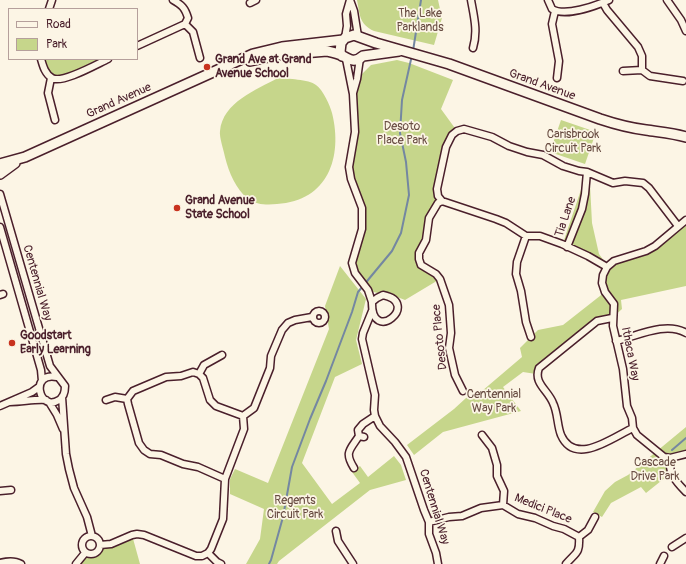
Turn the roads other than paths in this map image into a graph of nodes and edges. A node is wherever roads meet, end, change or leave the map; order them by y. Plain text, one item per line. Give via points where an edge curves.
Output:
1 (173, 0) edge
2 (350, 0) edge
3 (471, 0) edge
4 (548, 0) edge
5 (609, 0) edge
6 (667, 0) edge
7 (604, 1) edge
8 (555, 11) junction
9 (185, 24) junction
10 (686, 30) edge
11 (360, 37) junction
12 (344, 39) junction
13 (138, 46) edge
14 (473, 48) dead end
15 (404, 51) junction
16 (344, 57) junction
17 (361, 57) junction
18 (200, 58) dead end
19 (41, 60) edge
20 (99, 61) edge
21 (224, 68) junction
22 (642, 70) junction
23 (623, 72) dead end
24 (51, 78) junction
25 (557, 78) dead end
26 (684, 82) dead end
27 (353, 94) junction
28 (55, 120) dead end
29 (686, 131) edge
30 (674, 134) junction
31 (686, 137) edge
32 (25, 156) junction
33 (0, 164) edge
34 (587, 172) junction
35 (0, 174) edge
36 (0, 194) edge
37 (442, 201) junction
38 (686, 220) edge
39 (678, 226) junction
40 (0, 228) edge
41 (526, 236) junction
42 (567, 247) junction
43 (607, 267) junction
44 (367, 288) junction
45 (384, 296) junction
46 (372, 302) junction
47 (372, 311) junction
48 (312, 317) dead end
49 (612, 318) junction
50 (383, 321) junction
51 (366, 326) junction
52 (686, 333) edge
53 (531, 337) dead end
54 (616, 341) junction
55 (222, 356) dead end
56 (199, 374) junction
57 (57, 377) junction
58 (41, 384) junction
59 (463, 392) dead end
60 (62, 397) junction
61 (127, 399) junction
62 (106, 400) dead end
63 (48, 401) junction
64 (9, 402) junction
65 (0, 406) edge
66 (242, 416) junction
67 (375, 416) junction
68 (633, 428) junction
69 (64, 433) junction
70 (482, 434) dead end
71 (686, 454) edge
72 (670, 458) junction
73 (354, 468) dead end
74 (225, 479) junction
75 (11, 490) dead end
76 (0, 491) edge
77 (686, 492) edge
78 (503, 504) junction
79 (595, 517) dead end
80 (429, 522) junction
81 (336, 531) dead end
82 (92, 536) junction
83 (579, 537) junction
84 (686, 538) edge
85 (100, 545) junction
86 (672, 547) dead end
87 (85, 553) junction
88 (208, 553) junction
89 (664, 556) dead end
90 (0, 563) edge
91 (21, 564) edge
92 (76, 564) edge
93 (221, 564) edge
94 (353, 564) edge
95 (438, 564) edge
96 (566, 564) edge
97 (660, 564) edge

1 - 9 street via 186,9 188,18
2 - 11 street
2 - 12 street
3 - 14 street via 476,30
4 - 8 street
5 - 7 street
6 - 10 street
7 - 8 street via 593,7 563,13
7 - 22 street via 607,10 638,47 642,56
8 - 25 street via 552,24 560,66
9 - 13 street
9 - 18 street via 193,32
11 - 12 street, Grand Avenue via 351,35
11 - 15 street, Grand Avenue
11 - 17 street via 365,47
12 - 16 street via 340,48
12 - 21 street, Grand Avenue via 282,47 253,54
15 - 17 street, Grand Avenue
15 - 30 street, Grand Avenue via 450,64 600,119
16 - 17 street, Grand Avenue via 353,61
16 - 21 street, Grand Avenue via 327,51 306,52 254,60
16 - 27 street
17 - 27 street
19 - 24 street
20 - 24 street via 66,78
21 - 32 street, Grand Avenue
22 - 23 street
22 - 26 street via 650,76
24 - 28 street via 48,93
27 - 44 street via 355,132 349,167 360,203 362,229 352,263 358,277
29 - 30 street, Grand Avenue
30 - 31 street, Grand Avenue
32 - 33 street, Grand Avenue
32 - 35 street, Grand Avenue
34 - 37 street via 563,166 543,155 527,152 492,137 464,129 452,135 446,147 437,189
34 - 39 street via 613,183 643,183
34 - 42 street, Tia Lane via 586,194
36 - 57 street, Centennial Way via 50,366
37 - 41 street via 506,223
37 - 59 street, Desoto Place via 429,218 426,240 419,253 419,259 421,264 440,279 449,305 449,348 454,375
38 - 39 street
39 - 43 street via 655,246 614,261
40 - 58 street, Centennial Way via 41,370
41 - 42 street via 540,236
41 - 53 street via 516,262 516,274
42 - 43 street
43 - 49 street, Ithaca Way via 602,283 614,304
44 - 45 street
44 - 46 street
45 - 46 street
45 - 50 street via 391,297 396,302 398,310 395,317
46 - 47 street
47 - 50 street via 376,318
47 - 51 street
48 - 66 street via 288,323 282,330 254,408
49 - 54 street, Ithaca Way
49 - 68 street via 597,321 539,368 536,374 554,403 562,438 573,449 582,450 610,441
50 - 51 street
51 - 67 street via 362,339 375,395
52 - 54 street via 680,329 668,328 651,330
54 - 68 street, Ithaca Way
55 - 56 street via 204,365
56 - 61 street via 193,372 166,377 133,391
56 - 66 street via 203,378 210,400 216,406
57 - 58 street via 49,376
57 - 60 street, Centennial Way via 65,386
58 - 63 street, Centennial Way via 42,397
58 - 64 street via 32,392
60 - 63 street via 56,401
60 - 69 street, Centennial Way
61 - 62 street via 115,397
61 - 74 street via 139,443 144,450 150,454 198,467
63 - 64 street
63 - 69 street, Centennial Way
64 - 65 street
66 - 74 street via 244,429
67 - 73 street via 358,430 361,436 349,453
67 - 80 street, Centennial Way via 380,426 406,457
68 - 72 street, Ithaca Way via 656,452
69 - 82 street, Centennial Way via 74,488 87,516
70 - 78 street via 492,448 497,476 504,491
71 - 72 street
72 - 77 street via 671,473
74 - 88 street via 223,518 212,549
75 - 76 street
78 - 80 street, Medici Place
78 - 83 street, Medici Place via 518,514 535,518
79 - 83 street, Medici Place via 588,530
80 - 95 street, Centennial Way via 428,534
81 - 94 street via 338,541
82 - 85 street, Centennial Way via 98,539
82 - 87 street via 86,537 82,542
83 - 96 street, Medici Place via 577,552
84 - 86 street
85 - 87 street via 96,553
85 - 88 street via 111,544 137,534 196,556
87 - 92 street
88 - 93 street
89 - 97 street
90 - 91 street via 16,561

